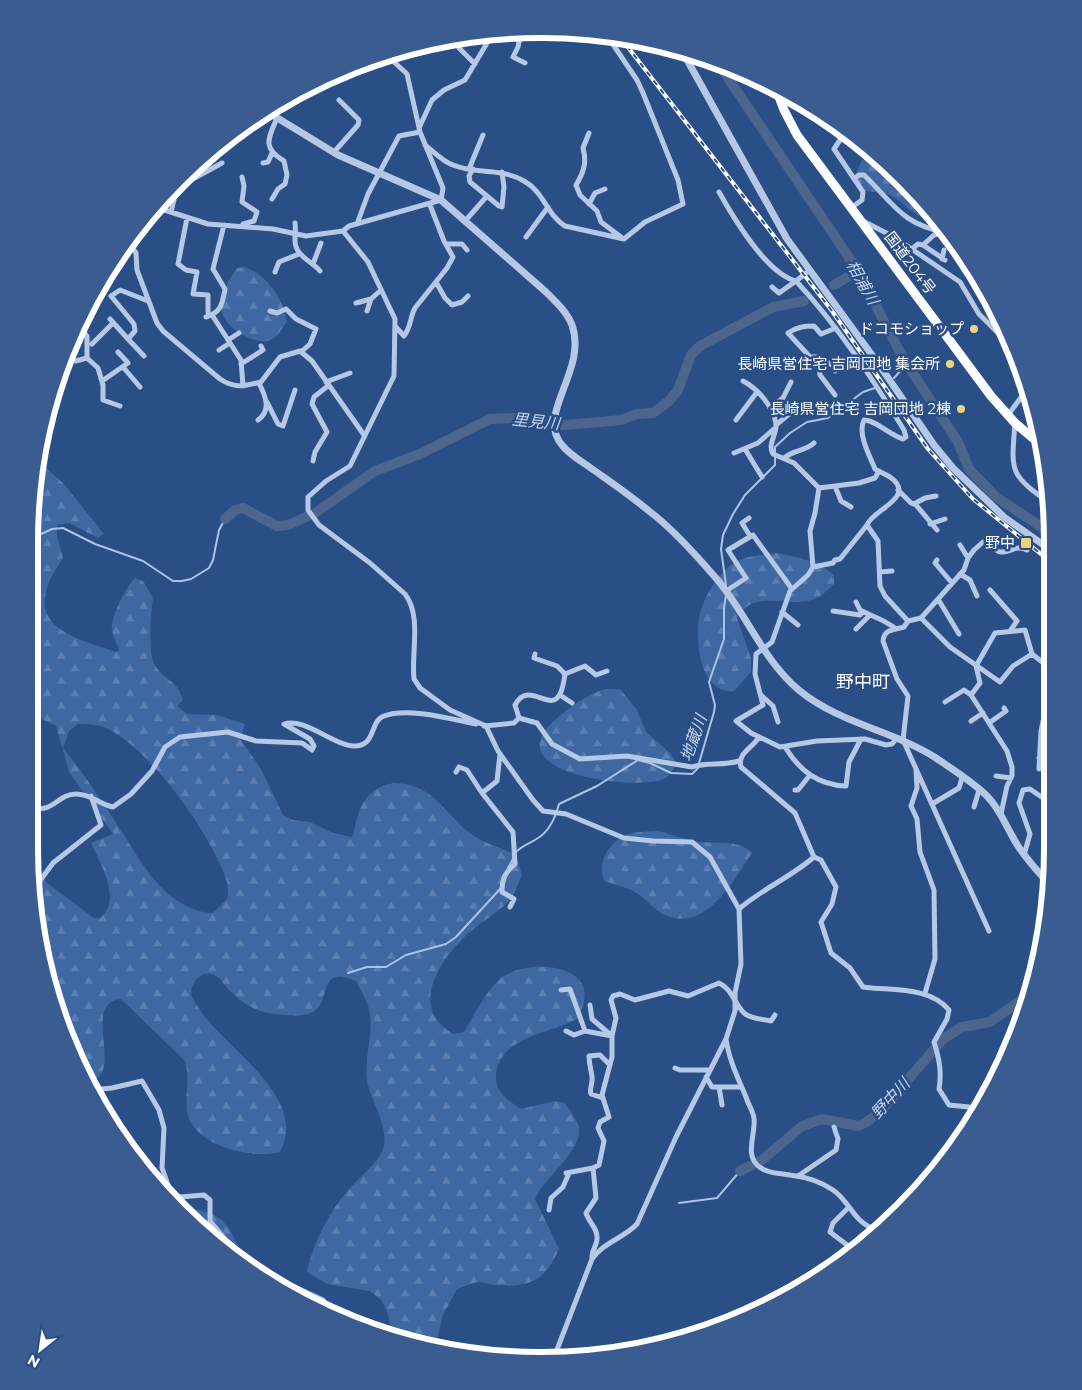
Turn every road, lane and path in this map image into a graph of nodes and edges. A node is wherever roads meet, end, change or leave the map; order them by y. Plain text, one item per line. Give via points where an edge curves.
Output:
1 (520, 39) edge
2 (488, 41) edge
3 (613, 43) edge
4 (459, 48) dead end
5 (687, 59) edge
6 (391, 61) edge
7 (525, 63) dead end
8 (475, 64) junction
9 (779, 97) edge
10 (339, 100) dead end
11 (272, 115) edge
12 (277, 118) junction
13 (420, 130) junction
14 (589, 134) dead end
15 (483, 135) dead end
16 (842, 137) edge
17 (425, 144) junction
18 (334, 152) junction
19 (272, 154) junction
20 (222, 163) dead end
21 (263, 163) dead end
22 (471, 169) junction
23 (502, 172) junction
24 (380, 173) junction
25 (242, 177) dead end
26 (854, 178) junction
27 (191, 180) edge
28 (605, 189) dead end
29 (719, 192) dead end
30 (487, 196) junction
31 (173, 197) edge
32 (272, 199) dead end
33 (441, 200) junction
34 (589, 204) junction
35 (430, 205) junction
36 (548, 207) junction
37 (852, 208) junction
38 (162, 209) edge
39 (171, 212) junction
40 (187, 218) junction
41 (466, 220) junction
42 (861, 220) junction
43 (295, 223) dead end
44 (357, 224) junction
45 (224, 225) junction
46 (242, 226) junction
47 (936, 229) edge
48 (343, 231) junction
49 (297, 234) junction
50 (940, 234) edge
51 (526, 237) dead end
52 (624, 238) junction
53 (321, 243) dead end
54 (446, 244) junction
55 (923, 245) junction
56 (132, 247) edge
57 (467, 250) dead end
58 (912, 250) junction
59 (944, 250) dead end
60 (299, 254) junction
61 (313, 264) junction
62 (810, 270) junction
63 (320, 271) dead end
64 (275, 272) dead end
65 (796, 281) junction
66 (436, 282) junction
67 (381, 290) junction
68 (773, 290) dead end
69 (468, 296) dead end
70 (371, 299) junction
71 (148, 301) junction
72 (356, 303) dead end
73 (367, 310) dead end
74 (272, 313) dead end
75 (209, 314) junction
76 (395, 326) junction
77 (836, 328) junction
78 (997, 328) edge
79 (995, 330) junction
80 (83, 331) edge
81 (239, 332) dead end
82 (128, 339) junction
83 (1002, 339) edge
84 (229, 341) junction
85 (92, 344) dead end
86 (219, 350) dead end
87 (263, 350) dead end
88 (118, 352) dead end
89 (301, 352) junction
90 (144, 356) dead end
91 (818, 357) junction
92 (87, 358) junction
93 (72, 359) edge
94 (241, 364) junction
95 (124, 367) junction
96 (835, 370) dead end
97 (350, 373) dead end
98 (102, 381) junction
99 (744, 381) dead end
100 (791, 382) dead end
101 (259, 383) junction
102 (328, 384) junction
103 (242, 386) junction
104 (140, 387) dead end
105 (295, 390) dead end
106 (757, 392) junction
107 (832, 394) dead end
108 (1022, 395) edge
109 (267, 402) junction
110 (120, 406) dead end
111 (770, 408) junction
112 (795, 409) dead end
113 (1008, 415) junction
114 (258, 420) dead end
115 (736, 420) dead end
116 (1015, 423) junction
117 (776, 426) junction
118 (364, 435) junction
119 (1034, 439) edge
120 (814, 443) dead end
121 (745, 449) junction
122 (734, 453) dead end
123 (784, 458) junction
124 (320, 459) dead end
125 (879, 471) junction
126 (762, 477) dead end
127 (835, 486) junction
128 (819, 488) junction
129 (898, 490) junction
130 (936, 496) dead end
131 (1042, 497) edge
132 (914, 504) junction
133 (851, 507) dead end
134 (749, 518) dead end
135 (945, 519) dead end
136 (930, 524) junction
137 (867, 525) junction
138 (937, 530) dead end
139 (750, 536) junction
140 (1044, 540) edge
141 (960, 545) dead end
142 (1027, 550) dead end
143 (968, 558) junction
144 (937, 560) dead end
145 (812, 567) junction
146 (892, 571) dead end
147 (880, 572) junction
148 (960, 574) junction
149 (952, 583) junction
150 (792, 589) junction
151 (990, 590) dead end
152 (726, 591) junction
153 (976, 596) dead end
154 (938, 599) junction
155 (856, 602) dead end
156 (833, 611) dead end
157 (782, 612) junction
158 (862, 612) junction
159 (870, 615) junction
160 (921, 618) junction
161 (908, 621) junction
162 (798, 625) dead end
163 (856, 628) dead end
164 (896, 629) junction
165 (1010, 631) junction
166 (959, 634) dead end
167 (764, 648) junction
168 (535, 654) dead end
169 (1032, 654) junction
170 (1044, 663) edge
171 (976, 666) junction
172 (606, 671) dead end
173 (565, 674) junction
174 (761, 694) junction
175 (560, 695) junction
176 (971, 695) junction
177 (945, 702) dead end
178 (572, 703) dead end
179 (1004, 708) dead end
180 (983, 713) junction
181 (1044, 717) edge
182 (519, 718) junction
183 (971, 721) dead end
184 (778, 722) dead end
185 (989, 723) junction
186 (486, 726) junction
187 (759, 737) junction
188 (861, 739) junction
189 (900, 739) junction
190 (785, 748) junction
191 (500, 753) junction
192 (1039, 758) junction
193 (739, 761) junction
194 (1044, 761) edge
195 (916, 767) junction
196 (1038, 769) dead end
197 (456, 772) dead end
198 (810, 775) junction
199 (996, 776) dead end
200 (962, 778) junction
201 (1011, 778) junction
202 (795, 790) dead end
203 (980, 790) junction
204 (482, 793) junction
205 (91, 796) junction
206 (1044, 799) edge
207 (932, 804) junction
208 (974, 807) dead end
209 (38, 810) edge
210 (1001, 814) junction
211 (1024, 854) junction
212 (814, 857) junction
213 (1043, 876) edge
214 (39, 882) edge
215 (510, 907) dead end
216 (739, 909) junction
217 (990, 931) dead end
218 (561, 990) dead end
219 (925, 993) junction
220 (735, 999) junction
221 (590, 1005) dead end
222 (774, 1015) dead end
223 (566, 1031) dead end
224 (585, 1031) junction
225 (612, 1036) junction
226 (726, 1039) junction
227 (610, 1064) junction
228 (675, 1068) dead end
229 (710, 1070) junction
230 (706, 1077) junction
231 (719, 1087) junction
232 (742, 1087) junction
233 (99, 1089) edge
234 (603, 1098) junction
235 (722, 1105) dead end
236 (972, 1110) edge
237 (834, 1127) dead end
238 (593, 1168) junction
239 (798, 1176) junction
240 (169, 1189) edge
241 (175, 1195) edge
242 (848, 1208) junction
243 (549, 1210) dead end
244 (873, 1228) edge
245 (226, 1242) edge
246 (849, 1247) edge
247 (592, 1259) junction
248 (285, 1283) edge
249 (326, 1304) edge
250 (556, 1352) edge

1 - 7 street via 512,56
2 - 8 street
3 - 52 street via 643,93 678,180 683,204 645,222
4 - 8 street via 465,59
5 - 62 street via 775,220
6 - 13 street via 397,63 408,77
8 - 13 street via 465,80 432,100
9 - 37 highway, 国道204号 via 797,135
10 - 18 street via 359,120
11 - 12 street
12 - 18 street
12 - 19 street via 268,140
13 - 17 street
13 - 24 street via 399,136
14 - 34 street via 583,148 586,157 583,174 576,185
15 - 22 street
16 - 26 street via 834,149
17 - 22 street via 452,165
17 - 33 street via 442,188
18 - 24 street
19 - 21 street via 268,162
19 - 32 street via 284,162 287,175 285,184
20 - 27 street
22 - 23 street
22 - 30 street via 470,182
23 - 30 street via 502,207
23 - 36 street via 534,187
24 - 33 street
24 - 44 street
25 - 46 street via 242,202 257,212 254,221
26 - 37 street via 864,195
26 - 47 street via 864,175 900,215 912,223
28 - 34 street via 595,192
29 - 65 street via 741,229 766,259 789,279
30 - 41 street
31 - 39 street
33 - 35 street
33 - 41 street
34 - 52 street via 597,211 601,222
35 - 44 street
35 - 54 street
36 - 51 street
36 - 52 street via 557,221 565,226
37 - 42 highway, 国道204号
38 - 39 street
39 - 40 street
40 - 45 street
40 - 75 street via 178,264 197,272 193,294 208,295
41 - 152 street via 546,292 572,324 575,355 571,374 553,416 553,426 561,444 651,512
42 - 58 street
42 - 113 highway, 国道204号
43 - 49 street
44 - 48 street
45 - 46 street
45 - 75 street via 213,270 225,289 222,307
46 - 49 street
48 - 49 street via 317,236
48 - 67 street via 368,262
49 - 60 street via 295,240
50 - 55 street
53 - 61 street
54 - 57 street via 462,244
54 - 66 street via 453,257
55 - 58 street via 918,244
55 - 59 street via 944,260
56 - 71 street
58 - 79 street via 960,282 979,314
60 - 61 street
60 - 64 street via 279,262
61 - 63 street
62 - 65 street
62 - 140 street via 952,468 1004,517
65 - 68 street via 779,293
65 - 77 street
66 - 69 street via 452,305
66 - 76 street via 415,308 404,336
67 - 70 street
67 - 76 street
70 - 72 street
70 - 73 street
71 - 82 street via 120,290 111,296 135,327
71 - 103 street via 163,331 220,380 231,386
74 - 89 street via 290,310 316,329 307,348
75 - 84 street
76 - 118 street via 394,376
77 - 91 street via 821,334 814,326 808,326 787,333 810,356
77 - 125 street via 904,430 906,437 902,439 864,420 862,433 875,469
78 - 79 street
79 - 83 street
80 - 92 street via 87,336
81 - 84 street
82 - 85 street via 112,321
82 - 90 street
84 - 86 street
84 - 94 street
87 - 94 street
88 - 95 street via 128,363
89 - 101 street via 280,357
89 - 102 street via 312,361
91 - 96 street via 834,366
91 - 107 street via 820,375
92 - 93 street
92 - 98 street via 98,368
94 - 103 street
95 - 98 street
95 - 104 street
97 - 102 street
98 - 110 street via 103,400
99 - 106 street
100 - 111 street via 783,398
101 - 103 street
101 - 109 street
102 - 118 street
102 - 124 street via 314,397 312,404 327,432 313,459
105 - 109 street via 282,426
106 - 111 street
106 - 115 street
108 - 113 street
109 - 114 street via 264,415
111 - 117 street
112 - 117 street
113 - 116 highway, 国道204号
116 - 119 highway, 国道204号
116 - 131 street via 1014,471
117 - 121 street
117 - 123 street via 771,450
118 - 186 street via 350,466 308,497 308,510 319,525 370,563 409,599 413,612 414,679 420,688 456,713
120 - 123 street
121 - 122 street
121 - 126 street
123 - 128 street via 794,463
125 - 127 street via 875,478
125 - 129 street via 890,477
127 - 128 street
127 - 133 street via 841,501
128 - 145 street via 810,531
129 - 132 street
129 - 137 street via 894,501 869,518
130 - 132 street
132 - 136 street
134 - 139 street via 742,523
135 - 136 street
136 - 138 street
137 - 145 street via 840,559
137 - 147 street via 878,541
139 - 150 street via 753,535 763,545
139 - 152 street via 728,550 746,578
141 - 143 street
142 - 143 street via 1014,548 999,552 992,544 983,542
143 - 148 street
144 - 149 street via 935,563
145 - 150 street
146 - 147 street
147 - 161 street via 880,586 885,596
148 - 149 street
148 - 153 street via 970,580
149 - 154 street
150 - 157 street
151 - 165 street via 1016,621
152 - 167 street
154 - 160 street
154 - 166 street
155 - 158 street
156 - 158 street via 854,615
157 - 162 street
157 - 167 street via 772,642
158 - 159 street
159 - 163 street
159 - 164 street via 881,617
160 - 161 street
160 - 171 street via 944,642
161 - 164 street via 904,627
164 - 189 street via 887,631 883,641 897,679 908,696
165 - 169 street via 1025,630
165 - 171 street via 995,633
167 - 174 street via 756,654 754,661
167 - 189 street via 785,677 812,700
168 - 173 street via 534,658 557,666
169 - 170 street
169 - 171 street via 1013,666 1000,682
171 - 176 street via 980,682
172 - 173 street via 596,675 585,666
173 - 175 street
174 - 184 street via 773,706
174 - 187 street via 763,705 736,721
175 - 178 street
175 - 182 street via 548,701 531,694 523,695 515,705
176 - 177 street via 964,690
176 - 180 street
179 - 185 street via 1006,711
180 - 183 street
180 - 185 street
181 - 192 street
182 - 186 street via 514,723
182 - 193 street via 537,722 552,744 580,759 627,756 692,767
185 - 201 street via 1007,751 1012,767
186 - 191 street
186 - 205 street via 403,712 382,716 371,738 352,746 311,729 289,722 284,724 310,739 314,746 312,750 302,743 256,741 228,732 180,737 165,747 152,771 131,794 113,807
187 - 190 street
187 - 193 street
188 - 189 street via 886,745
188 - 190 street via 817,741
188 - 198 street via 849,762 846,786 824,784
189 - 195 street
189 - 200 street via 935,758
190 - 198 street
191 - 204 street via 497,781
191 - 216 street via 543,810 566,814 624,838 692,842 699,846 710,858
192 - 194 street
192 - 196 street
193 - 212 street via 740,767 795,813
195 - 207 street
195 - 219 street via 917,788 911,806 920,852 935,900 936,959
197 - 204 street via 458,767 467,770
198 - 202 street
199 - 201 street
200 - 203 street
200 - 207 street via 959,788
201 - 210 street
203 - 208 street
203 - 210 street
204 - 215 street via 512,832 515,864 505,874 502,883 502,892 514,899
205 - 209 street via 73,794
205 - 214 street via 102,825 53,863
206 - 211 street via 1030,789 1022,790 1019,803 1030,834
207 - 217 street
210 - 211 street
211 - 213 street
212 - 216 street via 756,894
212 - 219 street via 821,860 836,887 832,904 821,922 831,953 850,968 863,987
216 - 220 street via 741,964
218 - 224 street via 570,990
219 - 236 street via 943,1002 949,1010 934,1042 940,1059 939,1089 949,1105
220 - 222 street via 750,1017 771,1021
220 - 225 street via 725,986 718,983 688,996 670,990 635,1000 620,994 613,996 611,1000 616,1018
220 - 226 street via 735,1011
221 - 225 street via 592,1019
223 - 224 street via 574,1035
224 - 225 street
225 - 227 street
226 - 229 street
226 - 232 street via 729,1056
227 - 234 street
227 - 234 street via 600,1055 589,1056 591,1094
228 - 229 street
229 - 230 street
230 - 231 street via 712,1087
230 - 247 street via 637,1224 600,1249
231 - 232 street
231 - 235 street
232 - 239 street via 754,1118 750,1147 752,1158 759,1168 769,1172
233 - 240 street via 142,1081 159,1110 164,1128 162,1168
234 - 238 street via 608,1116 598,1128 604,1141 599,1165
237 - 239 street via 838,1139 836,1150
238 - 243 street via 567,1173 563,1187 551,1198
238 - 247 street via 596,1198 586,1213 598,1237
239 - 242 street via 824,1184 836,1192
241 - 245 street via 204,1195 210,1200 210,1221
242 - 244 street
242 - 246 street via 830,1232
247 - 250 street
248 - 249 street via 323,1300

